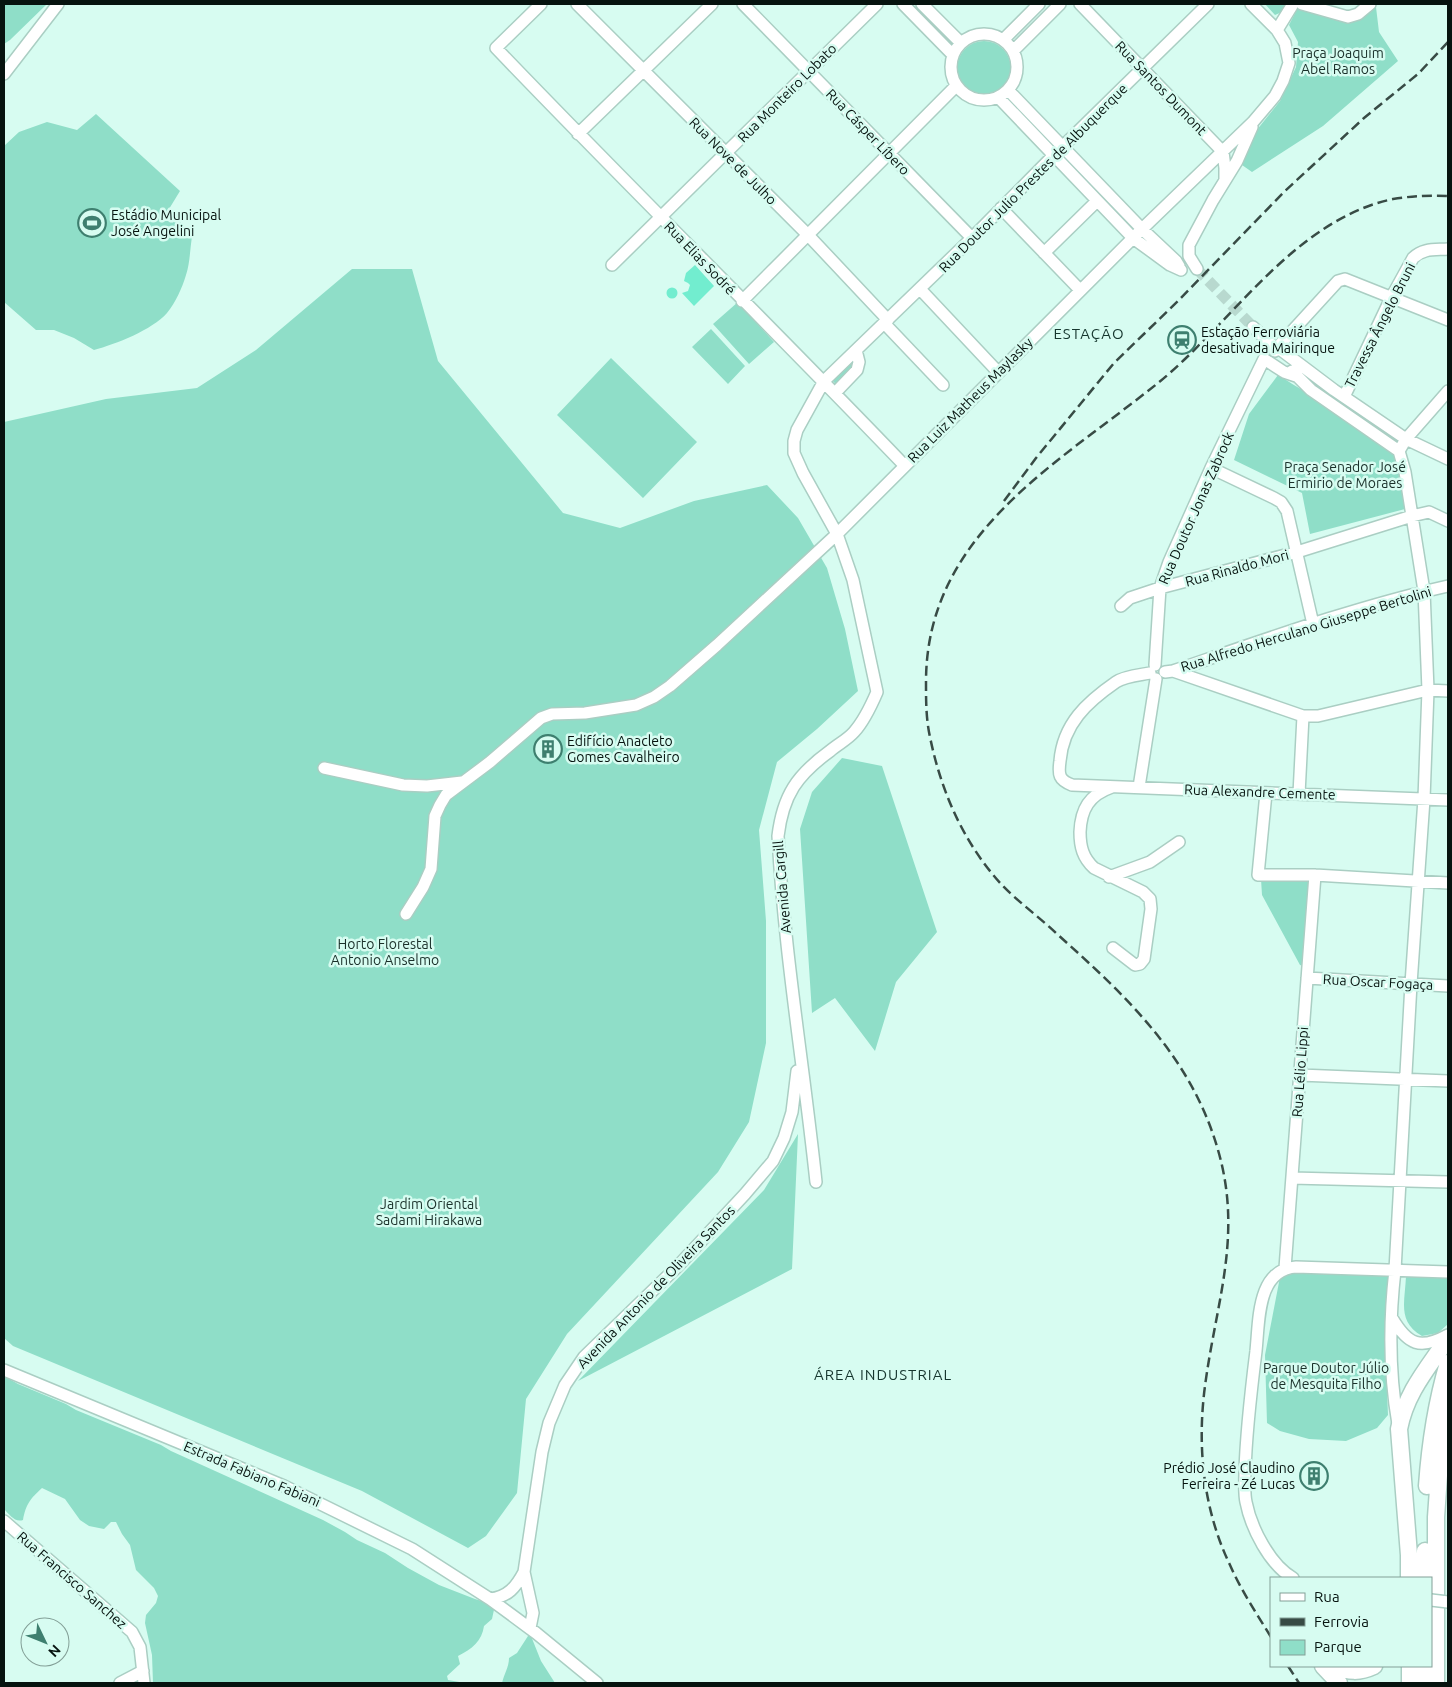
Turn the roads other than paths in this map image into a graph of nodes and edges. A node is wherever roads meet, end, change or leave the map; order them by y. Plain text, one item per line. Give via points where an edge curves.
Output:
1 (58, 4) edge
2 (541, 4) edge
3 (577, 4) edge
4 (712, 4) edge
5 (744, 4) edge
6 (877, 4) edge
7 (903, 4) edge
8 (922, 4) edge
9 (1039, 4) edge
10 (1060, 4) edge
11 (1080, 4) edge
12 (1208, 4) edge
13 (1251, 4) edge
14 (1293, 4) edge
15 (1302, 4) edge
16 (1370, 4) edge
17 (1277, 30) junction
18 (1003, 40) junction
19 (961, 43) junction
20 (1013, 51) junction
21 (953, 55) junction
22 (1143, 69) junction
23 (644, 71) junction
24 (809, 71) junction
25 (4, 74) edge
26 (956, 86) junction
27 (1008, 90) junction
28 (998, 97) junction
29 (1253, 122) junction
30 (578, 134) junction
31 (1063, 147) junction
32 (1223, 152) junction
33 (726, 154) junction
34 (890, 154) junction
35 (1053, 156) junction
36 (1225, 180) junction
37 (1097, 201) junction
38 (1001, 208) junction
39 (661, 218) junction
40 (1142, 229) junction
41 (808, 236) junction
42 (972, 238) junction
43 (1133, 238) junction
44 (1448, 249) edge
45 (1044, 253) junction
46 (612, 265) dead end
47 (1197, 269) tunnel mouth
48 (920, 289) junction
49 (1080, 290) junction
50 (1391, 298) junction
51 (742, 301) junction
52 (1448, 320) edge
53 (886, 321) junction
54 (1253, 327) tunnel mouth
55 (1275, 348) junction
56 (856, 350) junction
57 (998, 372) junction
58 (1296, 376) junction
59 (824, 381) junction
60 (943, 385) dead end
61 (1448, 391) edge
62 (835, 393) junction
63 (1344, 397) junction
64 (1406, 439) junction
65 (1398, 451) junction
66 (1448, 459) edge
67 (905, 466) junction
68 (1211, 468) junction
69 (1412, 516) junction
70 (1448, 521) edge
71 (837, 534) junction
72 (1298, 552) junction
73 (1448, 586) edge
74 (1160, 588) junction
75 (1424, 592) junction
76 (1121, 606) dead end
77 (1313, 624) junction
78 (1160, 672) junction
79 (1428, 690) junction
80 (1448, 691) edge
81 (1303, 716) junction
82 (324, 768) dead end
83 (462, 782) junction
84 (1072, 784) joint
85 (1113, 786) junction
86 (1139, 787) junction
87 (1266, 793) junction
88 (1299, 794) junction
89 (1424, 799) junction
90 (1448, 800) edge
91 (1179, 842) dead end
92 (1314, 876) junction
93 (1109, 877) junction
94 (1419, 882) junction
95 (1448, 883) edge
96 (406, 914) dead end
97 (1113, 948) dead end
98 (1307, 978) junction
99 (1411, 984) junction
100 (1448, 986) edge
101 (794, 1014) junction
102 (1300, 1075) junction
103 (1406, 1079) junction
104 (1448, 1080) edge
105 (1292, 1178) junction
106 (1399, 1181) junction
107 (816, 1182) dead end
108 (1448, 1182) edge
109 (1285, 1268) junction
110 (1395, 1270) junction
111 (1448, 1272) edge
112 (1390, 1315) junction
113 (1448, 1336) edge
114 (1448, 1363) edge
115 (4, 1370) edge
116 (1448, 1407) edge
117 (1399, 1429) junction
118 (1437, 1488) junction
119 (4, 1521) edge
120 (1448, 1528) edge
121 (524, 1572) junction
122 (1292, 1577) edge
123 (1409, 1577) edge
124 (1424, 1577) edge
125 (490, 1599) junction
126 (1432, 1600) edge
127 (1448, 1602) edge
128 (530, 1628) junction
129 (1324, 1667) edge
130 (1336, 1667) edge
131 (1372, 1667) edge
132 (1410, 1667) edge
133 (1423, 1667) edge
134 (143, 1671) junction
135 (120, 1683) edge
136 (144, 1683) edge
137 (597, 1683) edge
138 (1339, 1683) edge
139 (1410, 1683) edge
140 (1422, 1683) edge
141 (1436, 1683) edge

1 - 25 street
2 - 30 street, Rua Elias Sodré via 496,48
3 - 23 street, Rua Nove de Julho
4 - 23 street
5 - 24 street, Rua Cásper Líbero
6 - 24 street, Rua Monteiro Lobato
7 - 21 street
8 - 19 street
9 - 18 street
10 - 20 street
11 - 22 street, Rua Santos Dumont
12 - 22 street, Rua Doutor Julio Prestes de Albuquerque
13 - 17 street
14 - 17 street
15 - 16 street via 1348,17 1358,14
17 - 29 street, Rua Luiz Matheus Maylasky via 1287,51 1286,72 1275,96
18 - 19 street via 982,34 970,36
18 - 20 street
19 - 21 street
20 - 27 street via 1017,71
21 - 26 street via 950,65
22 - 31 street, Rua Doutor Julio Prestes de Albuquerque
22 - 32 street, Rua Santos Dumont
23 - 30 street
23 - 33 street, Rua Nove de Julho
24 - 33 street, Rua Monteiro Lobato
24 - 34 street, Rua Cásper Líbero
26 - 28 street via 970,98
26 - 34 street
27 - 28 street
27 - 31 street
28 - 35 street
29 - 32 street, Rua Luiz Matheus Maylasky
29 - 36 street via 1243,149
30 - 39 street, Rua Elias Sodré
31 - 35 street, Rua Doutor Julio Prestes de Albuquerque
31 - 40 street
32 - 36 street
32 - 40 street, Rua Luiz Matheus Maylasky
33 - 39 street, Rua Monteiro Lobato
33 - 41 street, Rua Nove de Julho
34 - 41 street
34 - 42 street, Rua Cásper Líbero
35 - 37 street
35 - 38 street, Rua Doutor Julio Prestes de Albuquerque
36 - 47 street via 1189,245 1189,256
37 - 43 street
37 - 45 street
38 - 42 street, Rua Doutor Julio Prestes de Albuquerque
38 - 45 street
39 - 46 street, Rua Monteiro Lobato
39 - 51 street, Rua Elias Sodré
40 - 43 street, Rua Luiz Matheus Maylasky
40 - 43 street via 1176,261 1181,270
41 - 51 street
41 - 53 street, Rua Nove de Julho
42 - 48 street, Rua Doutor Julio Prestes de Albuquerque
43 - 49 street, Rua Luiz Matheus Maylasky
44 - 50 street, Travessa Ângelo Bruni via 1418,253
45 - 49 street
48 - 53 street, Rua Doutor Julio Prestes de Albuquerque
48 - 57 street
49 - 57 street, Rua Luiz Matheus Maylasky
50 - 52 street
50 - 55 street via 1345,279 1338,281
50 - 63 street, Travessa Ângelo Bruni
51 - 59 street, Rua Elias Sodré
53 - 56 street, Rua Doutor Julio Prestes de Albuquerque
53 - 60 street, Rua Nove de Julho
54 - 55 street
55 - 58 street
55 - 63 street
56 - 59 street, Rua Doutor Julio Prestes de Albuquerque
56 - 62 street via 859,367
57 - 67 street, Rua Luiz Matheus Maylasky
58 - 65 street
58 - 68 street, Rua Doutor Jonas Zabrock via 1264,358
59 - 62 street, Rua Elias Sodré
59 - 71 street, Avenida Cargill via 796,430 794,454
61 - 64 street
62 - 67 street, Rua Elias Sodré
63 - 64 street
64 - 65 street
64 - 66 street
65 - 69 street
67 - 71 street, Rua Luiz Matheus Maylasky
68 - 72 street via 1281,502 1287,511
68 - 74 street, Rua Doutor Jonas Zabrock
69 - 70 street, Rua Rinaldo Mori via 1429,512
69 - 72 street, Rua Rinaldo Mori
69 - 75 street
71 - 83 street, Rua Luiz Matheus Maylasky via 717,645 654,697 636,705 585,713 552,714 542,718
71 - 101 street, Avenida Cargill via 853,580 877,692 856,731 803,774 790,790 780,818 779,856
72 - 74 street, Rua Rinaldo Mori
72 - 77 street
73 - 75 street, Rua Alfredo Herculano Giuseppe Bertolini
74 - 76 street, Rua Rinaldo Mori via 1130,598
74 - 78 street, Rua Doutor Jonas Zabrock
75 - 77 street, Rua Alfredo Herculano Giuseppe Bertolini
75 - 79 street
77 - 78 street, Rua Alfredo Herculano Giuseppe Bertolini
78 - 81 street
78 - 84 street, Rua Alfredo Herculano Giuseppe Bertolini via 1118,680 1084,708 1068,730 1061,747 1058,774
78 - 86 street, Rua Doutor Jonas Zabrock
79 - 80 street
79 - 81 street via 1318,716
79 - 89 street
81 - 88 street
82 - 83 street via 403,785
83 - 96 street, Rua Luiz Matheus Maylasky via 446,795 435,816 431,869
84 - 85 street, Rua Alexandre Cemente
85 - 86 street, Rua Alexandre Cemente
85 - 93 street via 1093,798 1081,818 1083,854 1094,868
86 - 87 street, Rua Alexandre Cemente
87 - 88 street, Rua Alexandre Cemente
87 - 92 street via 1258,876
88 - 89 street, Rua Alexandre Cemente
89 - 90 street, Rua Alexandre Cemente
89 - 94 street
91 - 93 street via 1150,862
92 - 94 street
92 - 98 street, Rua Lélio Lippi
93 - 97 street via 1143,892 1150,899 1151,909 1144,959 1140,964 1135,965
94 - 95 street
94 - 99 street
98 - 99 street, Rua Oscar Fogaça
98 - 102 street, Rua Lélio Lippi
99 - 100 street, Rua Oscar Fogaça
99 - 103 street
101 - 107 street, Avenida Cargill
101 - 121 street, Avenida Antonio de Oliveira Santos via 797,1083 784,1138 773,1161 677,1267 584,1357 565,1385 549,1423 542,1452
102 - 103 street
102 - 105 street, Rua Lélio Lippi
103 - 104 street
103 - 106 street
105 - 106 street
105 - 109 street, Rua Lélio Lippi
106 - 108 street
106 - 110 street
109 - 110 street
109 - 122 street via 1276,1274 1265,1290 1261,1307 1245,1500 1257,1535 1278,1566
110 - 111 street
110 - 112 street
112 - 113 street via 1399,1331 1422,1345
112 - 117 street via 1394,1402
113 - 117 highway via 1411,1392 1402,1411
114 - 124 highway via 1429,1458
115 - 125 street, Estrada Fabiano Fabiani via 343,1513 412,1549
116 - 118 highway
117 - 123 highway
118 - 120 highway
118 - 141 highway
119 - 134 street, Rua Francisco Sanchez via 132,1632 140,1647
121 - 125 street via 512,1590
121 - 128 street, Avenida Antonio de Oliveira Santos via 533,1613
125 - 128 street
126 - 127 street, bridge
128 - 137 street
129 - 138 highway
130 - 131 highway via 1347,1672
132 - 139 highway
133 - 140 highway
134 - 135 street
134 - 136 street, Rua Francisco Sanchez

